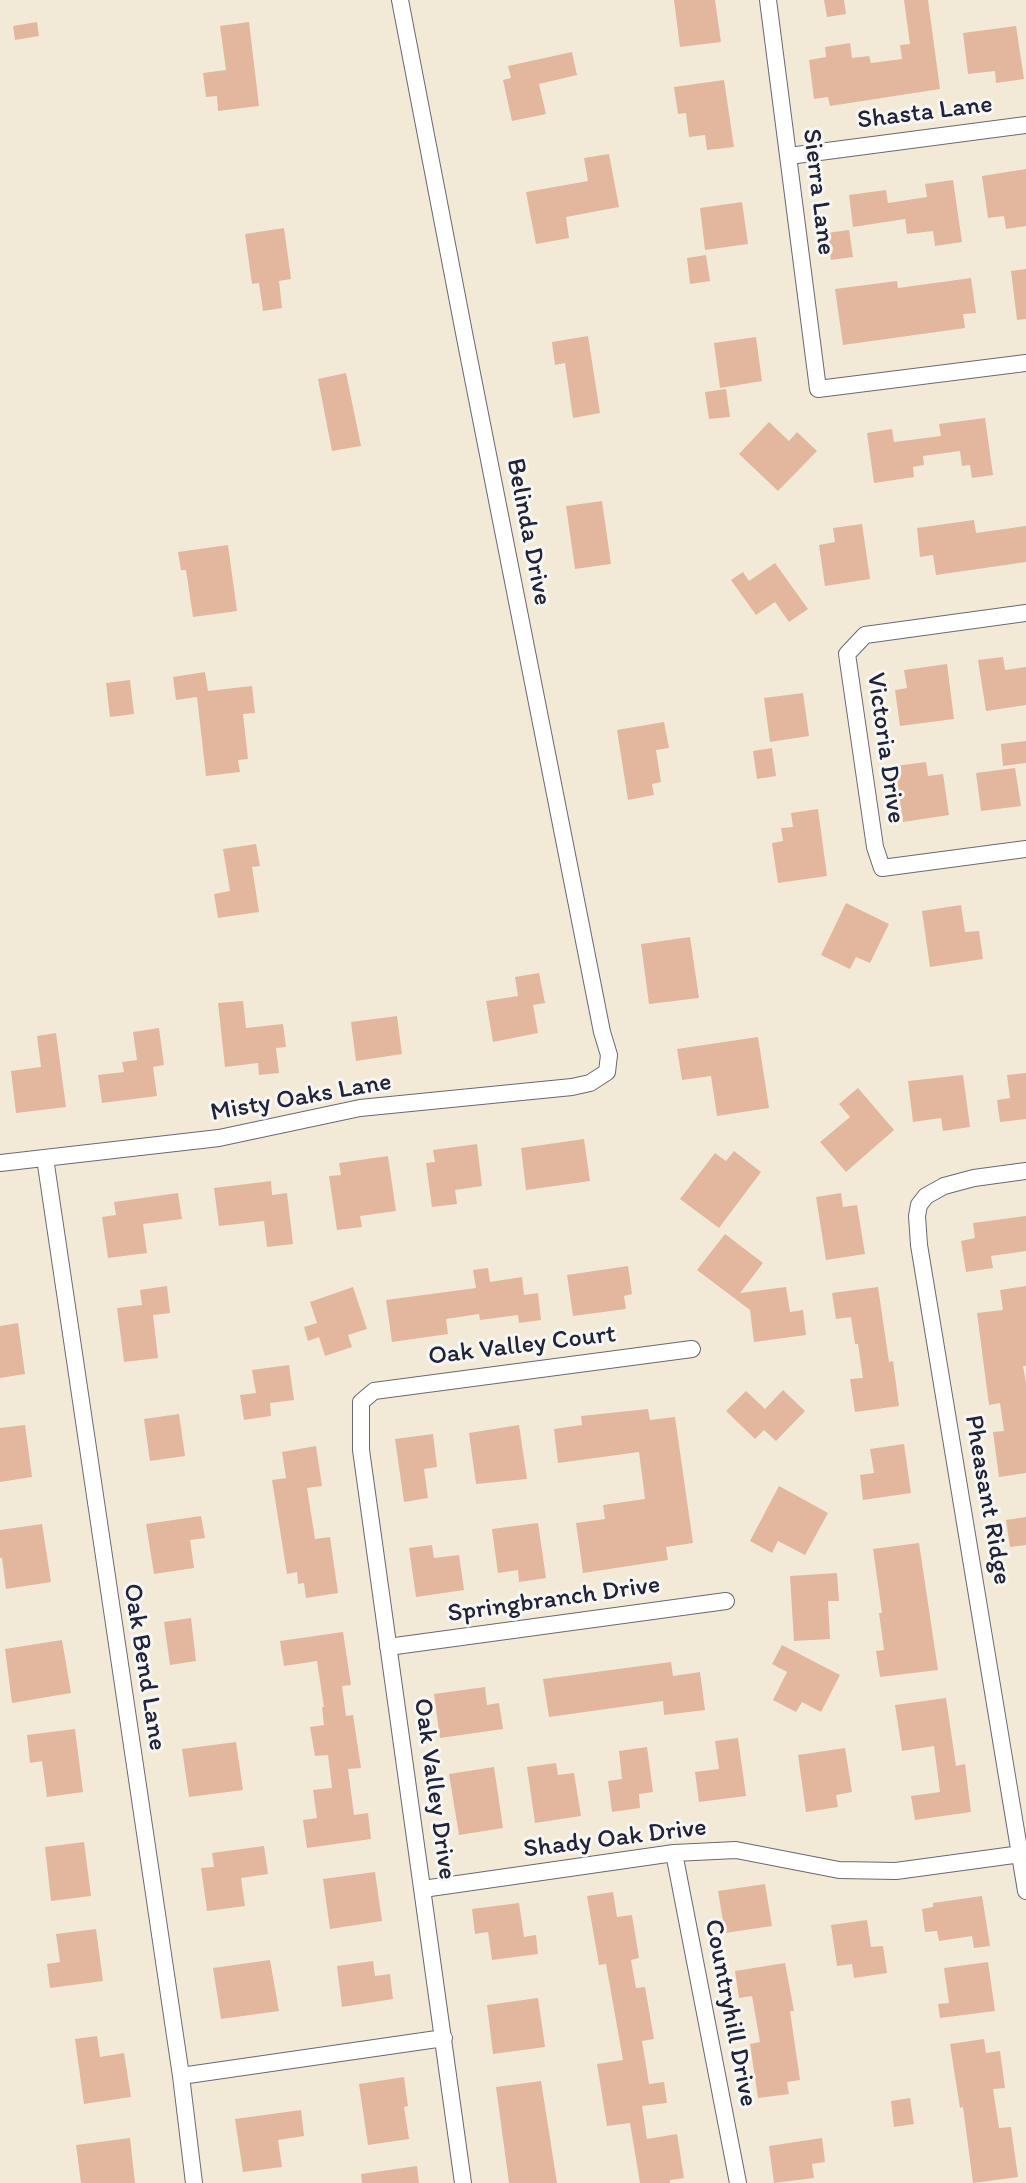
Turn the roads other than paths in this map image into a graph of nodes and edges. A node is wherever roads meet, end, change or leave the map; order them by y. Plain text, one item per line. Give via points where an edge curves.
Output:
1 (400, 0) edge
2 (768, 0) edge
3 (1026, 125) edge
4 (789, 156) junction
5 (1026, 363) edge
6 (1026, 613) edge
7 (1026, 849) edge
8 (607, 1072) joint
9 (45, 1158) junction
10 (0, 1163) edge
11 (1026, 1171) edge
12 (692, 1349) dead end
13 (361, 1402) joint
14 (726, 1601) dead end
15 (388, 1647) junction
16 (674, 1853) junction
17 (1021, 1854) junction
18 (424, 1889) junction
19 (1026, 1891) edge
20 (444, 2038) junction
21 (181, 2076) junction
22 (194, 2183) edge
23 (463, 2183) edge
24 (738, 2183) edge

1 - 8 street, Belinda Drive via 609,1055
2 - 4 street, Sierra Lane
3 - 4 street, Shasta Lane
4 - 5 street, Sierra Lane via 818,390
6 - 7 street, Victoria Drive via 865,635 847,654 875,847 882,868
8 - 9 street, Misty Oaks Lane via 572,1087 360,1108 219,1138
9 - 10 street, Misty Oaks Lane
9 - 21 street, Oak Bend Lane
11 - 17 street, Pheasant Ridge via 944,1186 926,1196 917,1216
12 - 13 street, Oak Valley Court via 374,1391
13 - 15 street, Oak Valley Drive via 361,1450
14 - 15 street, Springbranch Drive
15 - 18 street, Oak Valley Drive
16 - 17 street, Shady Oak Drive via 736,1850 839,1870 896,1871
16 - 18 street, Shady Oak Drive
16 - 24 street, Countryhill Drive
17 - 19 street, Pheasant Ridge
18 - 20 street, Oak Valley Drive
20 - 21 street
20 - 23 street, Oak Valley Drive
21 - 22 street, Oak Bend Lane

